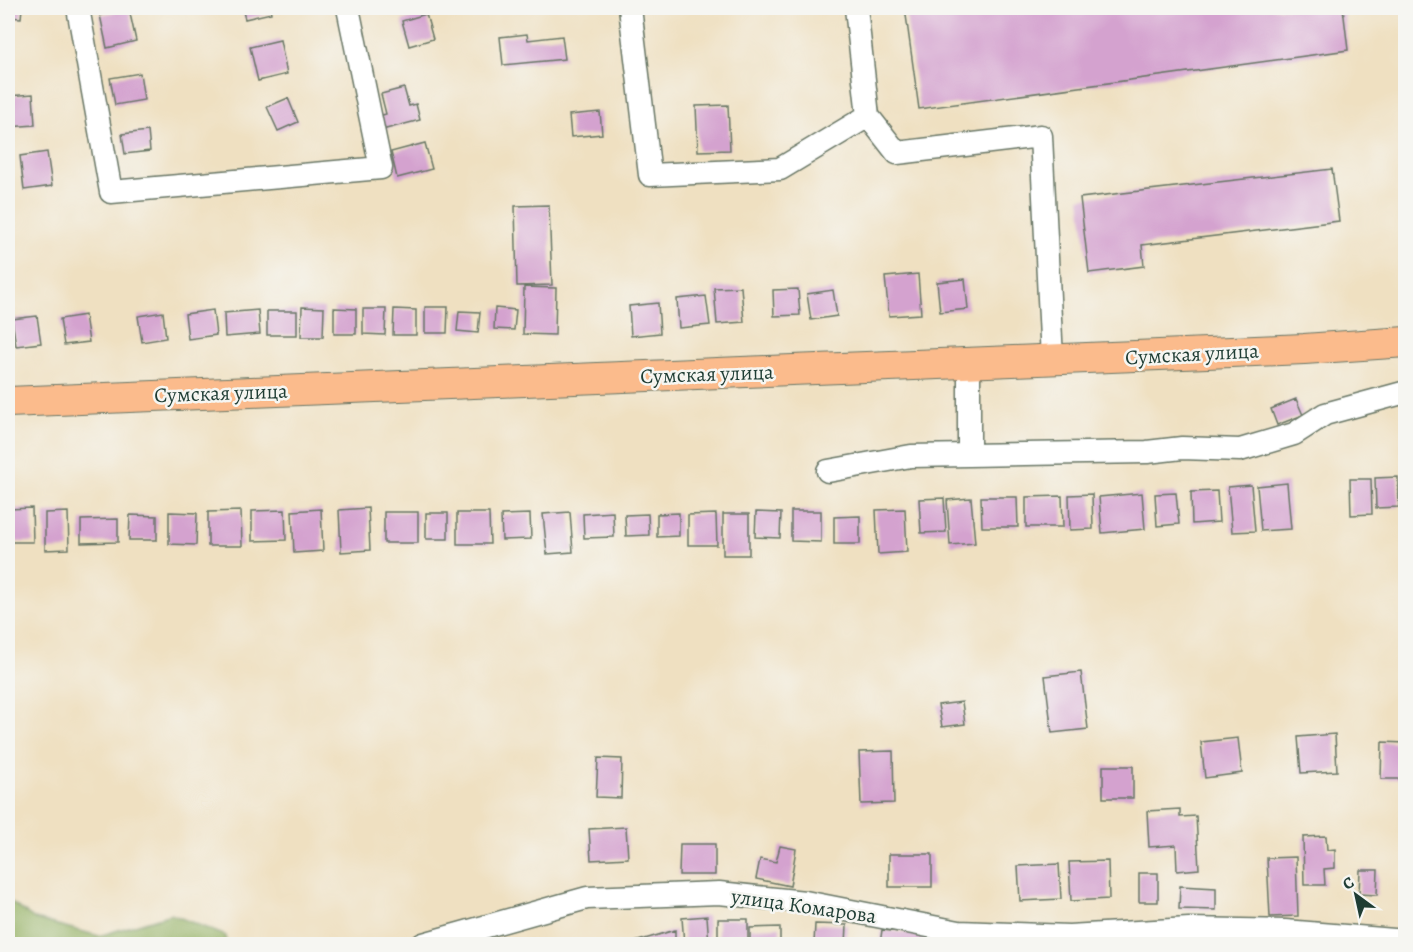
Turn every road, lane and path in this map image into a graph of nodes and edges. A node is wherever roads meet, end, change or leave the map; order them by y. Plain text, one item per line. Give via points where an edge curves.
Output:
1 (78, 8) edge
2 (348, 8) edge
3 (630, 8) edge
4 (856, 8) edge
5 (868, 116) junction
6 (1406, 342) edge
7 (1052, 360) junction
8 (969, 363) junction
9 (1406, 392) edge
10 (8, 402) edge
11 (969, 455) junction
12 (828, 471) dead end
13 (1406, 942) edge
14 (423, 945) edge

1 - 2 street via 111,192 381,168
3 - 5 street via 650,175 780,169
4 - 5 street
5 - 7 street via 897,153 1041,136
6 - 7 main road, Сумская улица
7 - 8 main road, Сумская улица
8 - 10 main road, Сумская улица
8 - 11 street
9 - 11 street via 1325,414 1294,434 1240,450 1182,448
11 - 12 street via 911,456
13 - 14 street, улица Комарова via 1285,931 1199,929 1069,936 959,932 805,902 719,894 587,898

